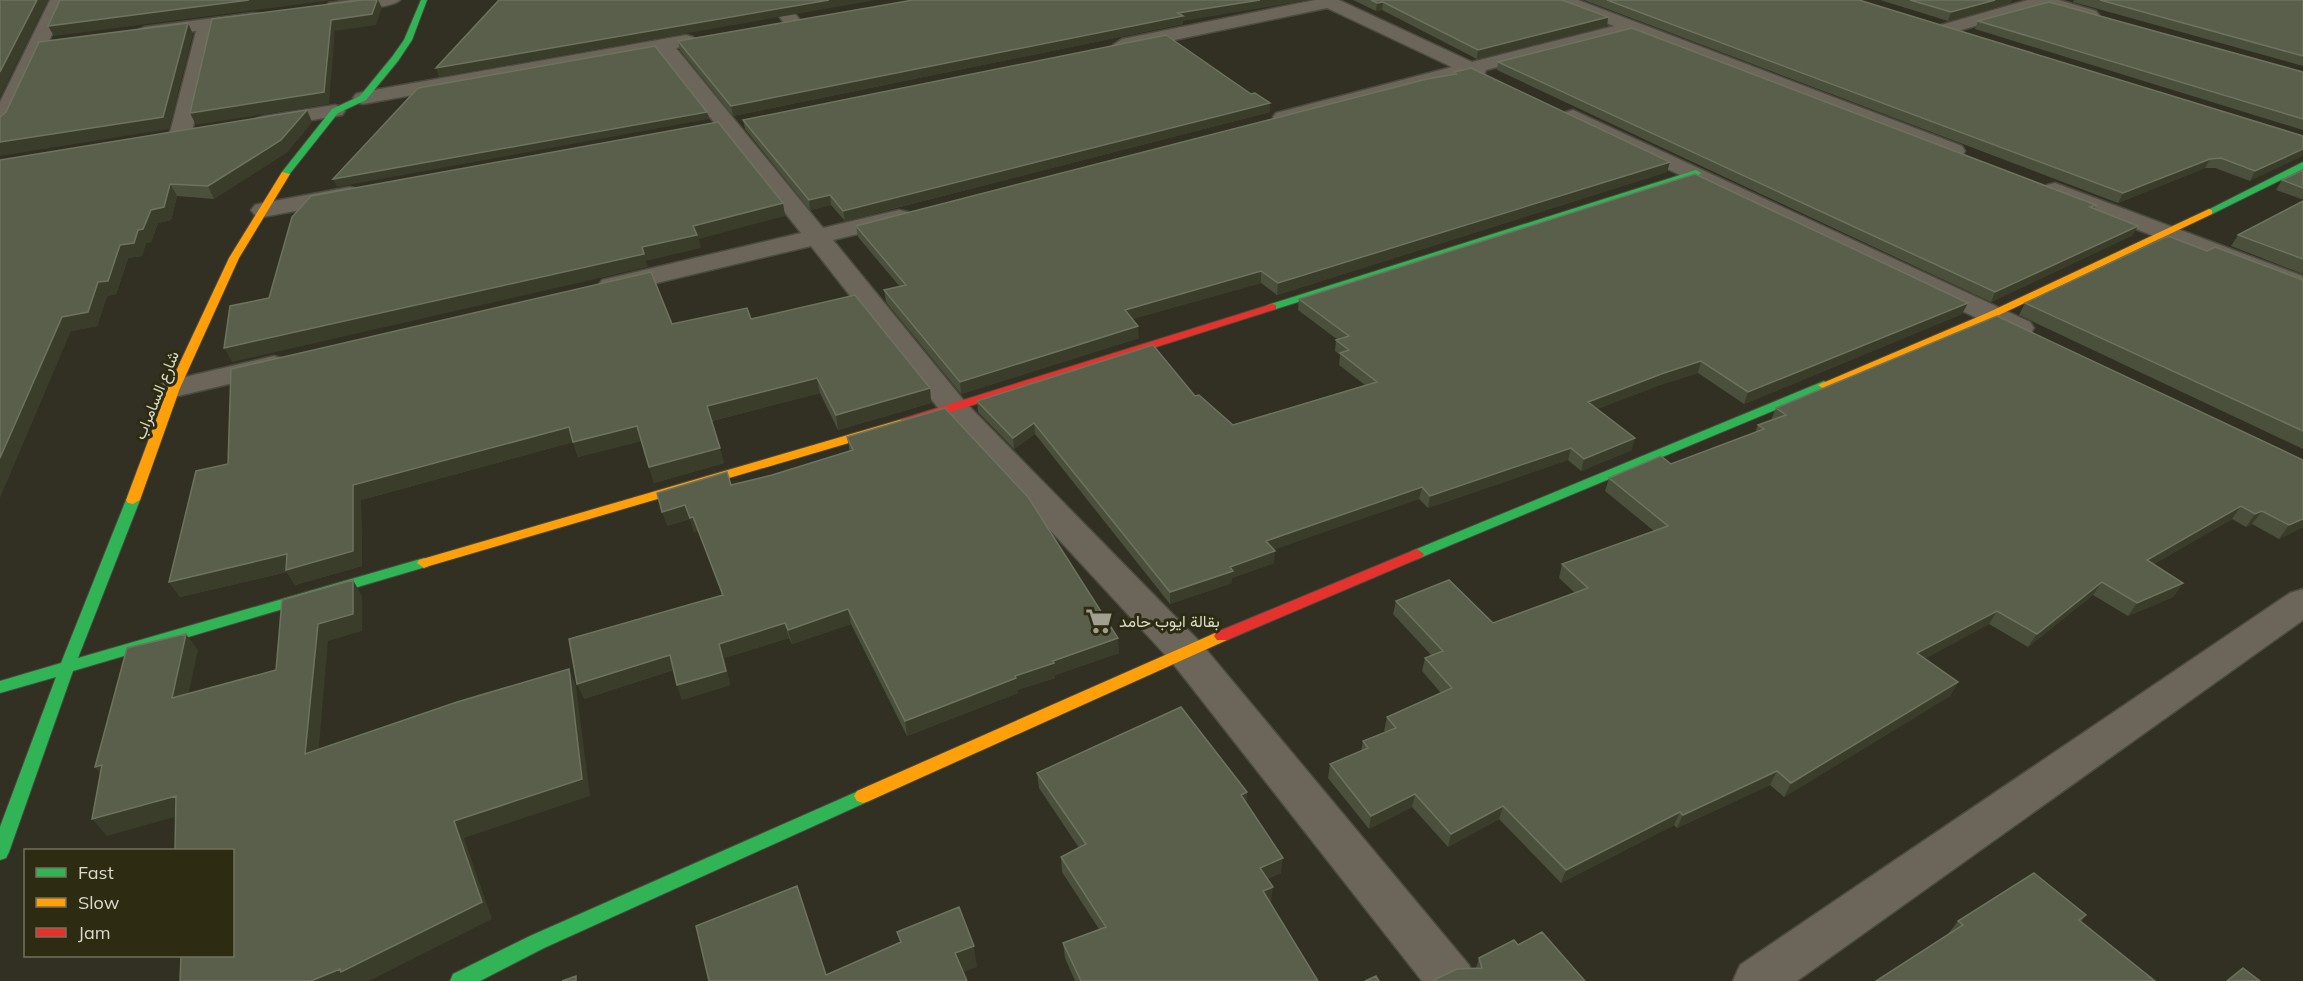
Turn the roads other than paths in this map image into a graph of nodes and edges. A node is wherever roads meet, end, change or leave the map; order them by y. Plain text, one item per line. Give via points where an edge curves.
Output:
1 (59, 0) edge
2 (391, 0) edge
3 (424, 0) edge
4 (776, 0) edge
5 (1562, 0) edge
6 (1328, 1) edge
7 (2044, 1) edge
8 (322, 9) edge
9 (276, 15) edge
10 (816, 18) edge
11 (2111, 21) edge
12 (793, 22) junction
13 (1927, 22) edge
14 (207, 24) junction
15 (769, 27) edge
16 (1631, 27) junction
17 (1947, 28) junction
18 (127, 34) edge
19 (699, 39) edge
20 (1981, 39) edge
21 (58, 43) edge
22 (663, 45) junction
23 (36, 46) junction
24 (1098, 50) edge
25 (1468, 68) junction
26 (1501, 83) edge
27 (363, 98) junction
28 (1555, 108) edge
29 (335, 111) junction
30 (0, 123) edge
31 (1260, 123) edge
32 (246, 125) edge
33 (202, 133) edge
34 (180, 136) junction
35 (157, 140) edge
36 (1971, 158) edge
37 (2303, 165) edge
38 (1696, 173) junction
39 (2037, 183) edge
40 (368, 191) edge
41 (263, 210) junction
42 (924, 210) edge
43 (2168, 233) junction
44 (820, 237) junction
45 (2303, 285) edge
46 (589, 291) edge
47 (1991, 315) junction
48 (2045, 340) edge
49 (301, 358) edge
50 (174, 388) junction
51 (954, 408) junction
52 (2303, 602) edge
53 (1185, 651) junction
54 (66, 667) junction
55 (0, 687) edge
56 (0, 852) edge
57 (460, 981) edge
58 (1452, 981) edge
59 (1757, 981) edge

1 - 23 street
2 - 8 street
3 - 27 street, شارع السامراب via 408,40
4 - 12 street
5 - 16 street
6 - 24 street
6 - 25 street
7 - 11 street
7 - 17 street
9 - 14 street
10 - 12 street
12 - 15 street
13 - 17 street
14 - 18 street
14 - 34 street
16 - 25 street
16 - 36 street
17 - 20 street
19 - 22 street
21 - 23 street
22 - 27 street
22 - 44 street
23 - 30 street
25 - 26 street
25 - 31 street
27 - 29 street, شارع السامراب
28 - 38 street
29 - 32 street
29 - 41 street, شارع السامراب via 290,166
33 - 34 street
34 - 35 street
37 - 43 street
38 - 47 street
38 - 51 street
39 - 43 street
40 - 41 street
41 - 50 street, شارع السامراب via 234,258
42 - 44 street
43 - 45 street
43 - 47 street
44 - 46 street
44 - 51 street
47 - 48 street
47 - 53 street
49 - 50 street
50 - 54 street, شارع السامراب
51 - 53 street
51 - 54 street
52 - 59 street
53 - 57 street
53 - 58 street
54 - 55 street
54 - 56 street, شارع السامراب

